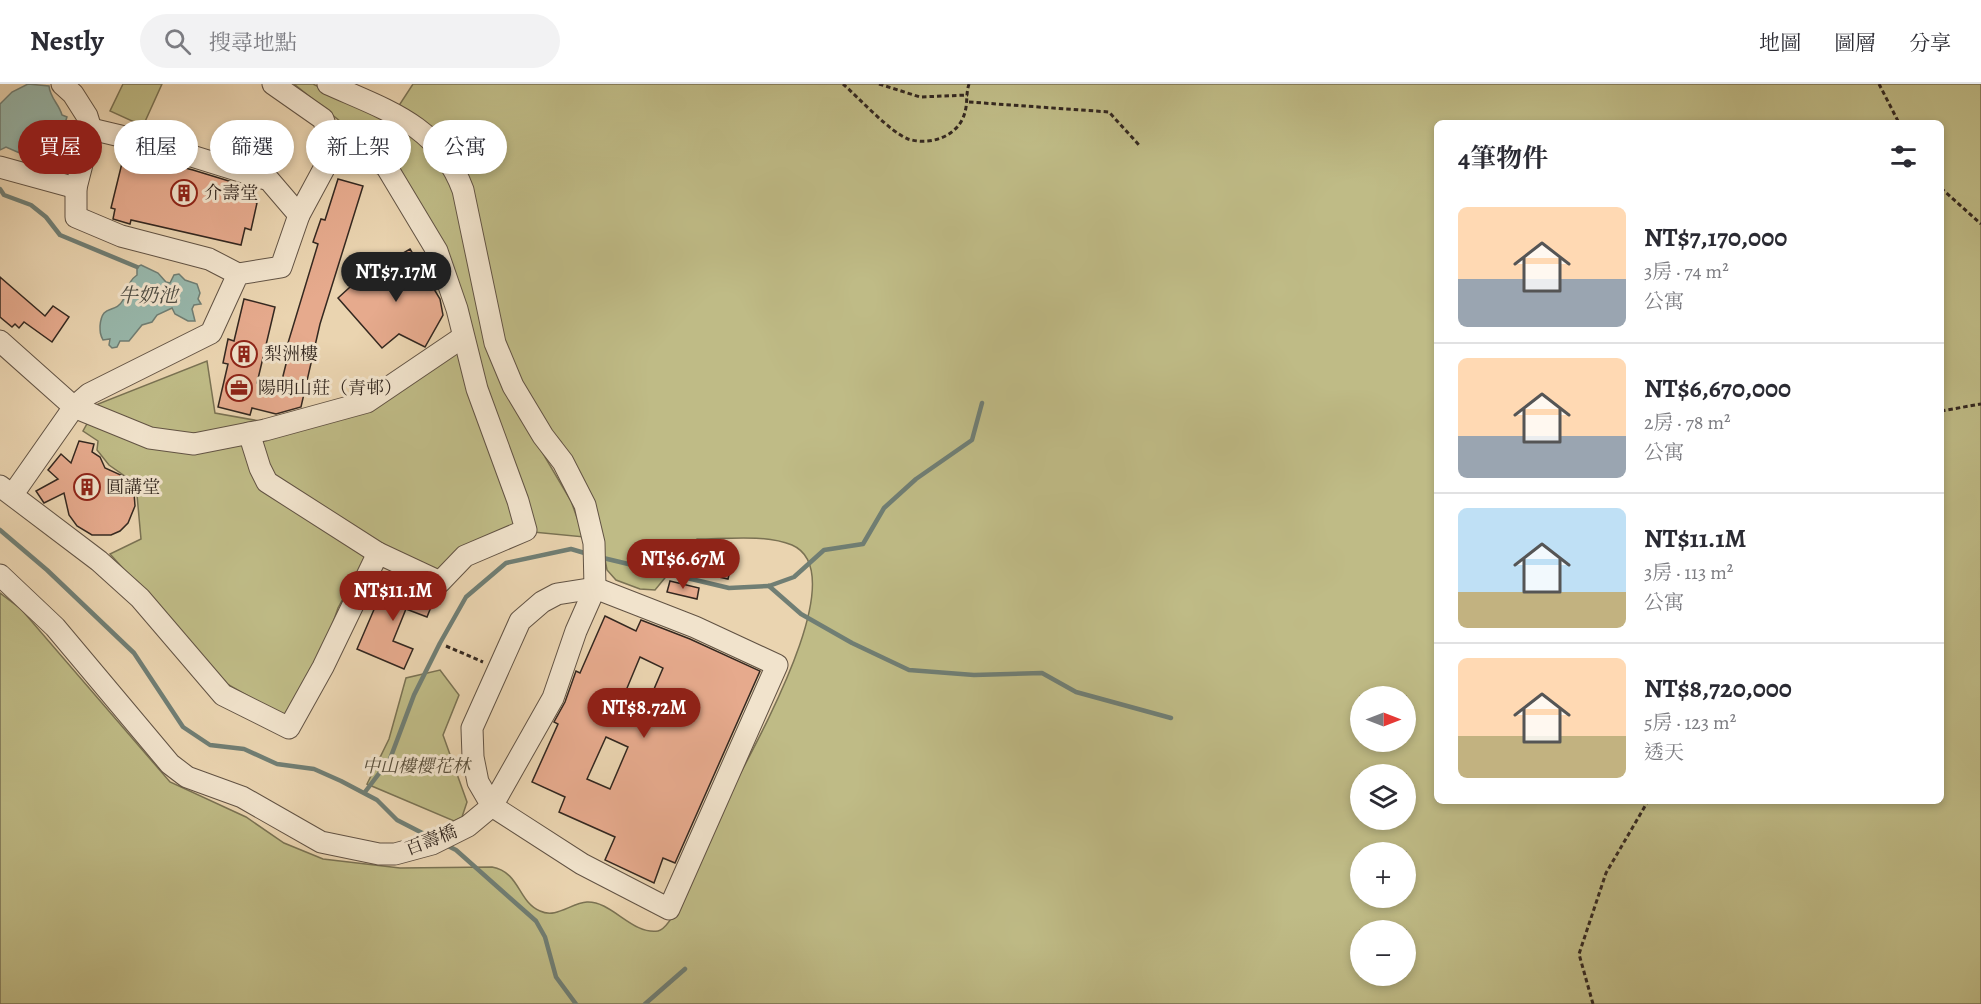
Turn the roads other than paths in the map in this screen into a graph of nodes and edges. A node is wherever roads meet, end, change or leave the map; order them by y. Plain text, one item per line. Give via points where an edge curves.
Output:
1 (62, 84) edge
2 (273, 84) edge
3 (328, 84) edge
4 (88, 120) edge
5 (323, 120) edge
6 (102, 132) edge
7 (0, 167) edge
8 (80, 174) edge
9 (321, 174) edge
10 (391, 174) edge
11 (76, 188) junction
12 (299, 215) junction
13 (238, 274) junction
14 (463, 337) junction
15 (0, 341) edge
16 (74, 408) junction
17 (249, 433) junction
18 (6, 490) edge
19 (378, 553) junction
20 (0, 576) edge
21 (596, 581) junction
22 (492, 806) junction

1 - 4 lane via 73,94
2 - 5 lane
3 - 21 lane via 398,115 432,139 455,170 463,190 495,343 513,386 563,462 585,505 594,543
6 - 12 lane via 269,180
7 - 11 lane
8 - 11 lane
9 - 12 lane
10 - 14 lane via 436,251
11 - 13 lane via 76,217 121,236 209,259
12 - 13 lane via 281,267
13 - 16 lane via 212,333 89,394
14 - 17 lane via 367,402
14 - 19 lane via 526,530 465,556 440,582
15 - 16 lane
16 - 17 lane via 150,438 194,444
16 - 18 lane
17 - 19 lane via 267,482
18 - 19 lane via 99,561 140,598 223,695 289,728
20 - 22 lane, 百壽橋 via 55,627 170,764 186,777 242,797 321,842 395,854 432,844 468,826
21 - 22 lane via 553,698
21 - 22 lane via 557,594 520,621 472,728 478,782
21 - 22 lane via 777,665 669,909 582,864

